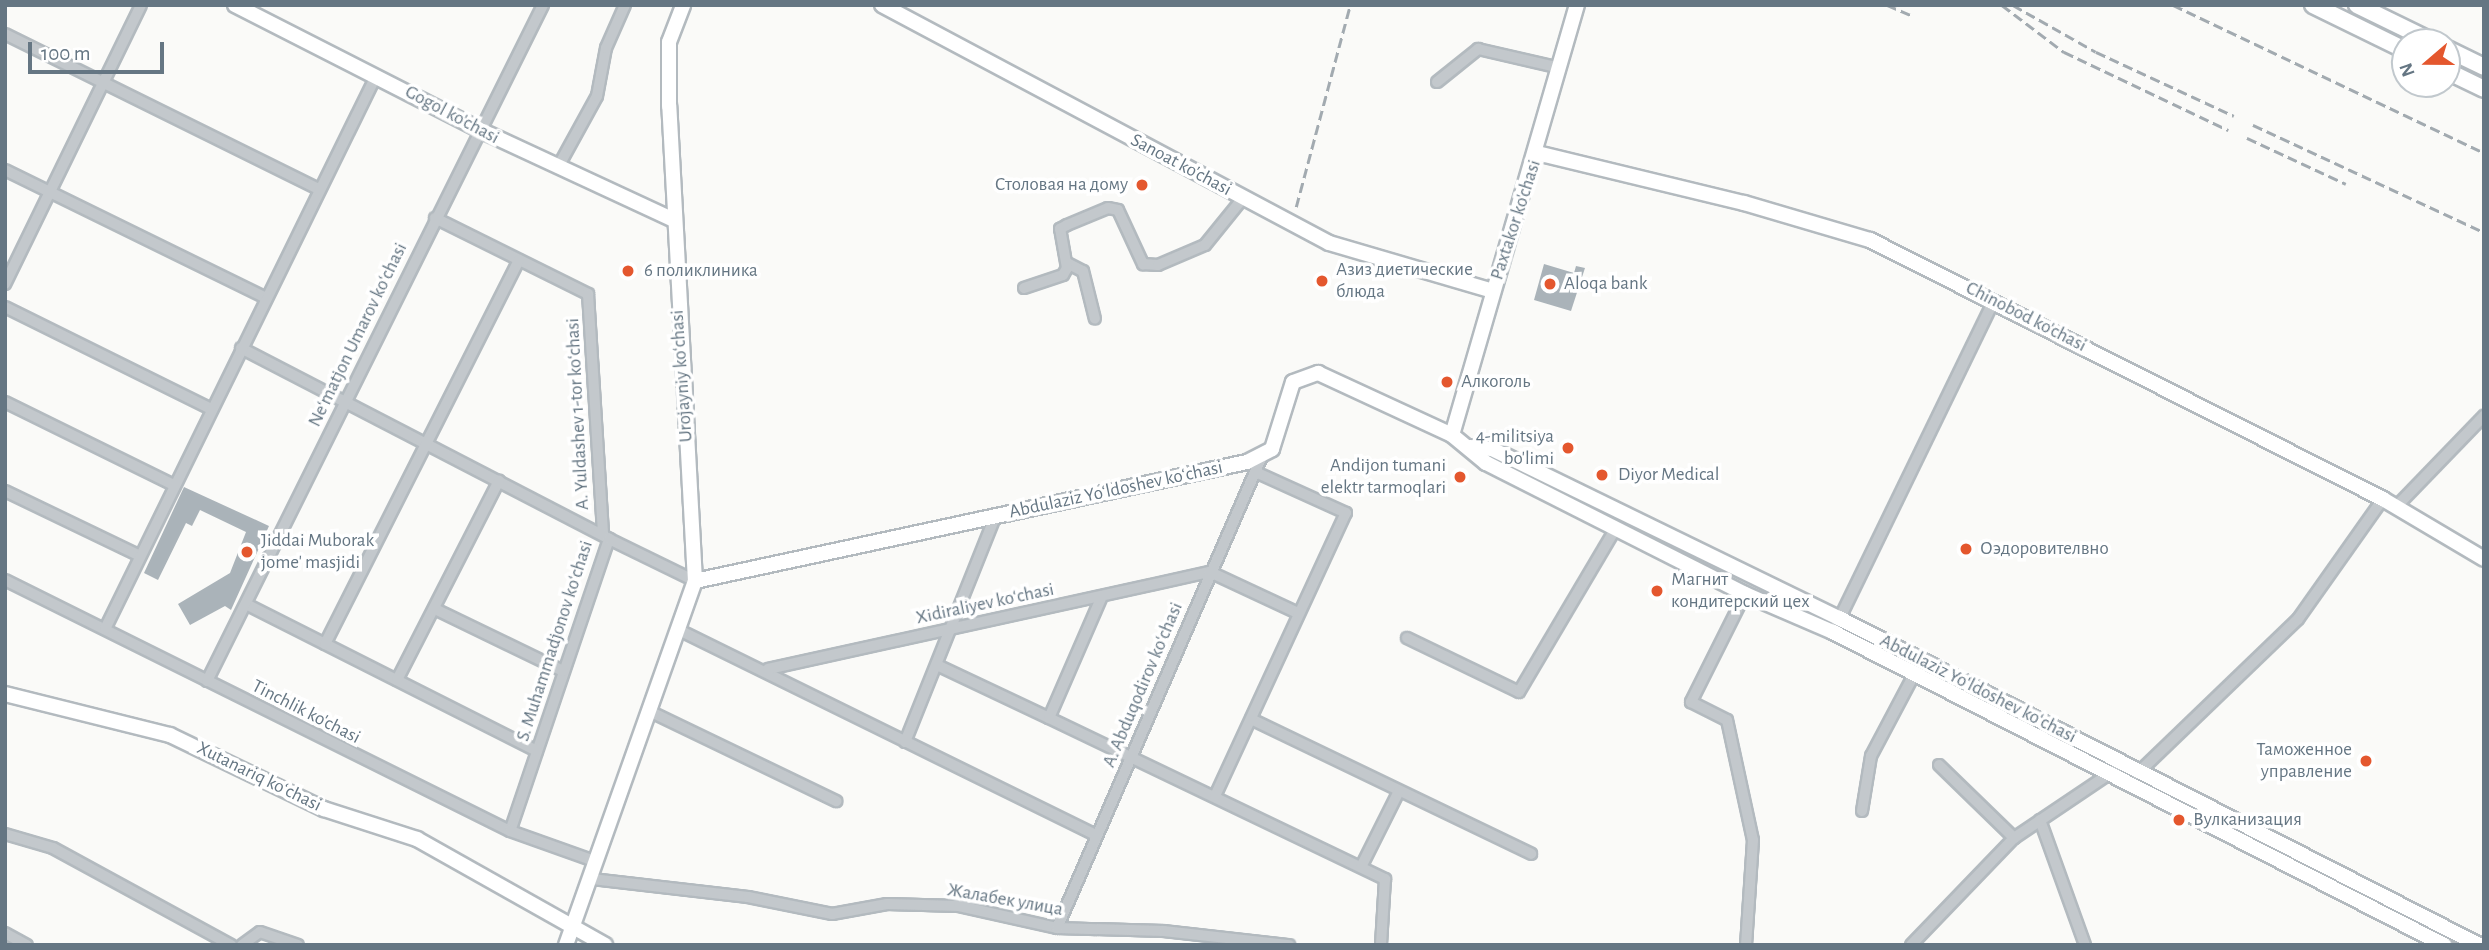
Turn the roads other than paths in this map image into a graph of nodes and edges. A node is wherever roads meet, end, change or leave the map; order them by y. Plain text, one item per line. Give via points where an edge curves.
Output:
1 (141, 5) edge
2 (234, 5) edge
3 (543, 5) edge
4 (625, 5) edge
5 (682, 5) edge
6 (882, 5) edge
7 (1577, 5) edge
8 (2313, 5) edge
9 (2357, 5) edge
10 (2331, 9) edge
11 (2404, 28) edge
12 (5, 34) edge
13 (2391, 42) edge
14 (2461, 56) edge
15 (2484, 67) edge
16 (1560, 68) junction
17 (376, 76) junction
18 (2461, 78) edge
19 (1437, 82) dead end
20 (106, 86) junction
21 (2484, 89) edge
22 (478, 129) junction
23 (1537, 153) junction
24 (558, 167) junction
25 (5, 170) edge
26 (317, 188) junction
27 (52, 194) junction
28 (1243, 198) junction
29 (435, 218) junction
30 (672, 219) junction
31 (519, 260) junction
32 (1067, 263) junction
33 (5, 284) edge
34 (1024, 288) dead end
35 (1493, 291) junction
36 (264, 297) junction
37 (1994, 301) junction
38 (5, 307) edge
39 (1095, 319) dead end
40 (241, 348) junction
41 (5, 402) edge
42 (345, 404) junction
43 (211, 409) junction
44 (2484, 416) edge
45 (1452, 435) junction
46 (426, 444) junction
47 (1471, 447) junction
48 (1262, 456) junction
49 (1258, 473) junction
50 (499, 481) junction
51 (174, 485) junction
52 (5, 491) edge
53 (2383, 499) junction
54 (2396, 506) junction
55 (996, 515) junction
56 (1616, 528) junction
57 (1643, 533) junction
58 (606, 537) junction
59 (140, 556) junction
60 (2484, 559) edge
61 (1210, 572) junction
62 (5, 580) edge
63 (695, 581) junction
64 (1745, 594) junction
65 (1102, 596) junction
66 (246, 604) junction
67 (436, 610) junction
68 (1298, 613) junction
69 (1839, 618) junction
70 (954, 628) junction
71 (105, 629) junction
72 (679, 630) junction
73 (1833, 632) junction
74 (1406, 638) dead end
75 (325, 644) junction
76 (939, 666) junction
77 (768, 669) junction
78 (563, 671) junction
79 (1915, 673) junction
80 (397, 680) junction
81 (207, 681) junction
82 (5, 694) edge
83 (649, 711) junction
84 (1049, 718) junction
85 (1251, 719) junction
86 (905, 742) junction
87 (537, 751) junction
88 (1132, 758) junction
89 (2123, 763) junction
90 (1939, 765) dead end
91 (2112, 773) junction
92 (2135, 778) junction
93 (1399, 792) junction
94 (1214, 796) junction
95 (836, 802) dead end
96 (1862, 811) dead end
97 (2040, 820) junction
98 (510, 831) junction
99 (5, 834) edge
100 (1096, 835) junction
101 (2014, 838) junction
102 (1531, 854) dead end
103 (597, 862) junction
104 (1362, 867) junction
105 (592, 879) junction
106 (575, 928) junction
107 (1057, 928) junction
108 (5, 933) edge
109 (27, 945) edge
110 (231, 945) edge
111 (242, 945) edge
112 (298, 945) edge
113 (566, 945) edge
114 (605, 945) edge
115 (1289, 945) edge
116 (1381, 945) edge
117 (1746, 945) edge
118 (1911, 945) edge
119 (2085, 945) edge
120 (2444, 945) edge
121 (2479, 945) edge

1 - 20 street
2 - 17 main road, Gogol ko'chasi
3 - 22 street, Neʻmatjon Umarov koʻchasi
4 - 24 street via 606,48 597,96
5 - 30 main road, Urоjayniy koʻchasi via 668,42
6 - 28 main road, Sanoat ko'chasi
7 - 16 main road, Paxtakor ko'chasi
8 - 10 main road
9 - 11 main road
10 - 13 main road
12 - 20 street
14 - 15 main road
16 - 19 street via 1478,49
16 - 23 main road, Paxtakor ko'chasi
17 - 22 main road, Gogol ko'chasi
17 - 26 street
18 - 21 main road
20 - 26 street
20 - 27 street
22 - 24 main road, Gogol ko'chasi
22 - 29 street, Neʻmatjon Umarov koʻchasi
23 - 35 main road, Paxtakor ko'chasi
23 - 37 main road, Chinobod ko'chasi via 1744,203 1864,238
24 - 30 main road, Gogol ko'chasi
25 - 27 street
26 - 36 street
27 - 33 street
27 - 36 street
28 - 32 street via 1205,245 1147,266 1122,215 1108,208 1060,229
28 - 35 main road, Sanoat ko'chasi via 1329,243
29 - 31 street, A. Yuldashev 1-tor koʻchasi
29 - 42 street, Neʻmatjon Umarov koʻchasi
30 - 63 main road, Urоjayniy koʻchasi
31 - 46 street
31 - 58 street, A. Yuldashev 1-tor koʻchasi via 589,295
32 - 34 street via 1063,275
32 - 39 street via 1083,271
35 - 45 main road, Paxtakor ko'chasi
36 - 40 street
37 - 53 main road, Chinobod ko'chasi
37 - 69 street
38 - 43 street
40 - 42 street, S. Muhammadjonov koʻchasi
40 - 43 street
41 - 51 street
42 - 46 street, S. Muhammadjonov koʻchasi
42 - 66 street, Neʻmatjon Umarov koʻchasi
43 - 51 street
44 - 54 street
45 - 47 main road, Abdulaziz Yoʻldoshev koʻchasi
45 - 48 main road, Abdulaziz Yoʻldoshev koʻchasi via 1370,393 1306,374 1293,382 1272,449
46 - 50 street, S. Muhammadjonov koʻchasi
46 - 75 street
47 - 56 main road, Abdulaziz Yoʻldoshev koʻchasi via 1486,463
47 - 57 main road, Abdulaziz Yoʻldoshev koʻchasi via 1492,449
48 - 49 street, A. Abduqodirov koʻchasi
48 - 55 main road, Abdulaziz Yoʻldoshev koʻchasi
49 - 61 street, A. Abduqodirov koʻchasi
49 - 68 street via 1346,513
50 - 58 street, S. Muhammadjonov koʻchasi
50 - 67 street
51 - 59 street
52 - 59 street
53 - 54 main road, Chinobod ko'chasi
53 - 92 street via 2298,619
54 - 60 main road, Chinobod ko'chasi
55 - 63 main road, Abdulaziz Yoʻldoshev koʻchasi
55 - 70 street
56 - 57 main road, Abdulaziz Yoʻldoshev koʻchasi
56 - 74 street via 1519,692
57 - 64 main road, Abdulaziz Yoʻldoshev koʻchasi
57 - 69 main road, Abdulaziz Yoʻldoshev koʻchasi
58 - 63 street
58 - 78 street, S. Muhammadjonov koʻchasi
59 - 71 street
61 - 65 street, Xidiraliyev koʻchasi
61 - 68 street
61 - 88 street, A. Abduqodirov koʻchasi
62 - 71 street, Tinchlik ko'chasi
63 - 72 main road
64 - 73 main road, Abdulaziz Yoʻldoshev koʻchasi
64 - 117 street via 1691,702 1727,720 1754,840
65 - 70 street, Xidiraliyev koʻchasi
65 - 84 street
66 - 75 street
66 - 81 street, Neʻmatjon Umarov koʻchasi
67 - 78 street
67 - 80 street
68 - 85 street
69 - 73 street
69 - 89 main road, Abdulaziz Yoʻldoshev koʻchasi
70 - 76 street
70 - 77 street, Xidiraliyev koʻchasi
71 - 81 street, Tinchlik ko'chasi
72 - 77 street
72 - 83 main road
73 - 79 main road, Abdulaziz Yoʻldoshev koʻchasi
75 - 80 street
76 - 84 street
76 - 86 street
77 - 86 street
78 - 87 street, S. Muhammadjonov koʻchasi
79 - 91 main road, Abdulaziz Yoʻldoshev koʻchasi
79 - 96 street via 1871,756
80 - 87 street
81 - 98 street, Tinchlik ko'chasi
82 - 106 main road, Xutanariq koʻchasi via 170,735 324,809 417,839
83 - 95 street
83 - 103 main road
84 - 88 street
85 - 93 street
85 - 94 street
86 - 100 street
87 - 98 street, S. Muhammadjonov koʻchasi
88 - 94 street
88 - 100 street, A. Abduqodirov koʻchasi
89 - 91 street
89 - 92 main road, Abdulaziz Yoʻldoshev koʻchasi
90 - 101 street
91 - 92 main road, Abdulaziz Yoʻldoshev koʻchasi
91 - 97 street
92 - 120 main road, Abdulaziz Yoʻldoshev koʻchasi
92 - 121 main road, Abdulaziz Yoʻldoshev koʻchasi
93 - 102 street
93 - 104 street
94 - 104 street
97 - 101 street
97 - 119 street
98 - 103 street, Tinchlik ko'chasi
99 - 110 street via 96,869
100 - 107 street, A. Abduqodirov koʻchasi
101 - 118 street
103 - 105 main road
104 - 116 street via 1385,879
105 - 106 main road
105 - 107 street, Жалабек улица via 748,897 832,914 887,904 959,906
106 - 113 main road
106 - 114 main road, Xutanariq koʻchasi
107 - 115 street, Жалабек улица via 1164,931
108 - 109 street
111 - 112 street via 260,932

